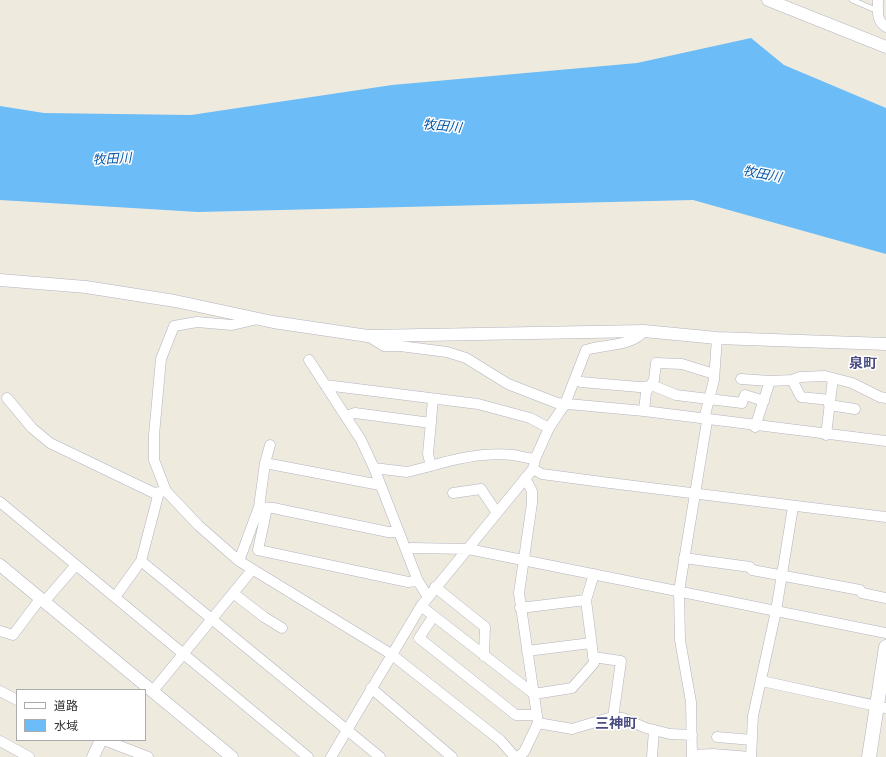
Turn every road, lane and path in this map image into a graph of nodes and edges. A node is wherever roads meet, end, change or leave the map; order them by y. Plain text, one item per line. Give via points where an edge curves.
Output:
1 (768, 0) edge
2 (852, 0) edge
3 (878, 0) edge
4 (878, 11) junction
5 (886, 27) edge
6 (886, 47) edge
7 (0, 280) edge
8 (258, 319) junction
9 (644, 331) junction
10 (368, 336) junction
11 (718, 338) junction
12 (886, 344) edge
13 (309, 360) dead end
14 (714, 374) junction
15 (833, 378) junction
16 (740, 380) dead end
17 (770, 380) junction
18 (792, 380) junction
19 (581, 382) dead end
20 (325, 385) junction
21 (649, 386) junction
22 (7, 398) dead end
23 (886, 398) edge
24 (434, 399) junction
25 (708, 399) junction
26 (764, 401) junction
27 (830, 403) junction
28 (565, 404) junction
29 (855, 409) dead end
30 (644, 412) junction
31 (346, 416) junction
32 (706, 420) junction
33 (431, 423) junction
34 (755, 427) junction
35 (549, 428) junction
36 (826, 435) junction
37 (886, 441) edge
38 (270, 445) dead end
39 (265, 463) junction
40 (534, 464) junction
41 (431, 466) junction
42 (374, 468) junction
43 (524, 478) junction
44 (380, 485) junction
45 (163, 491) junction
46 (453, 493) dead end
47 (695, 493) junction
48 (0, 502) edge
49 (793, 507) junction
50 (263, 508) junction
51 (497, 513) junction
52 (886, 517) edge
53 (398, 532) junction
54 (406, 549) junction
55 (468, 550) junction
56 (684, 558) junction
57 (141, 561) junction
58 (239, 561) junction
59 (525, 561) junction
60 (76, 564) junction
61 (0, 565) edge
62 (252, 570) junction
63 (594, 574) junction
64 (782, 575) junction
65 (418, 581) junction
66 (435, 587) junction
67 (679, 591) junction
68 (233, 593) junction
69 (115, 597) junction
70 (428, 597) junction
71 (886, 598) edge
72 (42, 600) junction
73 (586, 600) junction
74 (421, 606) junction
75 (520, 608) junction
76 (776, 611) junction
77 (433, 617) junction
78 (212, 619) junction
79 (282, 628) dead end
80 (0, 631) edge
81 (886, 633) edge
82 (591, 643) junction
83 (886, 647) edge
84 (527, 651) junction
85 (183, 654) junction
86 (391, 654) junction
87 (484, 656) junction
88 (593, 657) junction
89 (762, 681) junction
90 (138, 686) edge
91 (371, 688) junction
92 (146, 689) edge
93 (0, 691) edge
94 (152, 692) junction
95 (534, 694) junction
96 (16, 699) edge
97 (882, 706) edge
98 (613, 718) junction
99 (537, 719) junction
100 (347, 729) junction
101 (654, 730) junction
102 (692, 735) junction
103 (718, 736) dead end
104 (752, 740) junction
105 (0, 741) edge
106 (99, 741) edge
107 (692, 756) edge
108 (29, 757) edge
109 (93, 757) edge
110 (148, 757) edge
111 (232, 757) edge
112 (308, 757) edge
113 (331, 757) edge
114 (380, 757) edge
115 (452, 757) edge
116 (516, 757) edge
117 (652, 757) edge
118 (751, 757) edge
119 (869, 757) edge

1 - 6 street
2 - 4 lane
3 - 4 street
4 - 5 street via 880,22
7 - 8 street via 86,287 176,301
8 - 10 street
8 - 45 street via 232,325 197,322 174,326 161,359 154,435 154,460
9 - 10 street
9 - 11 street
9 - 28 street via 639,338 631,341 586,350
10 - 28 street via 384,346 447,352 466,358 508,384
11 - 12 street
11 - 14 street
13 - 20 street
14 - 21 street via 682,364 656,363 654,380
14 - 25 street
15 - 18 street via 818,376
15 - 23 street via 852,383
15 - 27 street
16 - 17 street
17 - 18 street
17 - 26 street
18 - 27 street via 800,397
19 - 21 street
20 - 24 street
20 - 31 street
21 - 25 street via 676,395
21 - 30 street
22 - 45 street via 32,428 50,443 154,493
24 - 33 street
24 - 35 street via 478,404 530,418
25 - 26 street via 742,403 745,395
25 - 32 street
26 - 34 street
27 - 29 street
27 - 36 street
28 - 30 street
28 - 35 street
30 - 32 street
31 - 33 street via 356,413
31 - 42 street
32 - 34 street
32 - 47 street
33 - 41 street via 428,454
34 - 36 street
35 - 40 street
36 - 37 street
38 - 39 street
39 - 44 street
39 - 50 street
40 - 41 street via 512,455 457,458
40 - 43 street
40 - 47 street via 542,474
41 - 42 street via 407,472
42 - 44 street
43 - 51 street
43 - 59 street via 532,491
44 - 53 street
45 - 57 street
45 - 58 street
46 - 51 street via 481,489
47 - 49 street
47 - 56 street
48 - 60 street
49 - 52 street
49 - 64 street
50 - 53 street
50 - 58 street
50 - 65 street via 258,550 408,582
51 - 55 street
53 - 54 street
54 - 55 street
54 - 65 street
55 - 59 street
55 - 66 street
56 - 64 street via 750,567 752,570
56 - 67 street
57 - 69 street
57 - 78 street
58 - 62 street
59 - 63 street
59 - 75 street via 519,593
60 - 69 street
60 - 72 street
61 - 72 street
62 - 68 street
62 - 86 street via 309,602
63 - 67 street
63 - 73 street
64 - 71 street via 860,590 862,593
64 - 76 street
65 - 70 street
66 - 70 street
66 - 87 street via 485,627
67 - 76 street
67 - 102 street via 680,640 691,702
68 - 78 street
68 - 79 street
69 - 85 street
70 - 74 street
72 - 80 street via 13,635
72 - 90 street
73 - 75 street
73 - 82 street
74 - 77 street
74 - 86 street
75 - 84 street
76 - 81 street
76 - 89 street
77 - 87 street
77 - 99 street via 419,638 516,715
78 - 85 street
78 - 100 street
82 - 84 street
82 - 88 street
83 - 97 main road
84 - 95 street
85 - 94 street
85 - 112 street
86 - 91 street
86 - 116 street via 500,740
87 - 95 street
88 - 95 street via 594,663 572,688
88 - 98 street via 621,661
89 - 97 street
89 - 104 street via 754,716
91 - 100 street
91 - 115 street
92 - 94 street
93 - 96 street
94 - 111 street
95 - 99 street
97 - 119 main road
98 - 99 street via 572,728
98 - 101 street via 623,718
99 - 116 street via 524,752
100 - 113 street
100 - 114 street
101 - 102 street
101 - 117 street
102 - 107 street
103 - 104 street
104 - 118 street
105 - 108 street
106 - 109 street
106 - 110 street
107 - 118 street via 713,754

